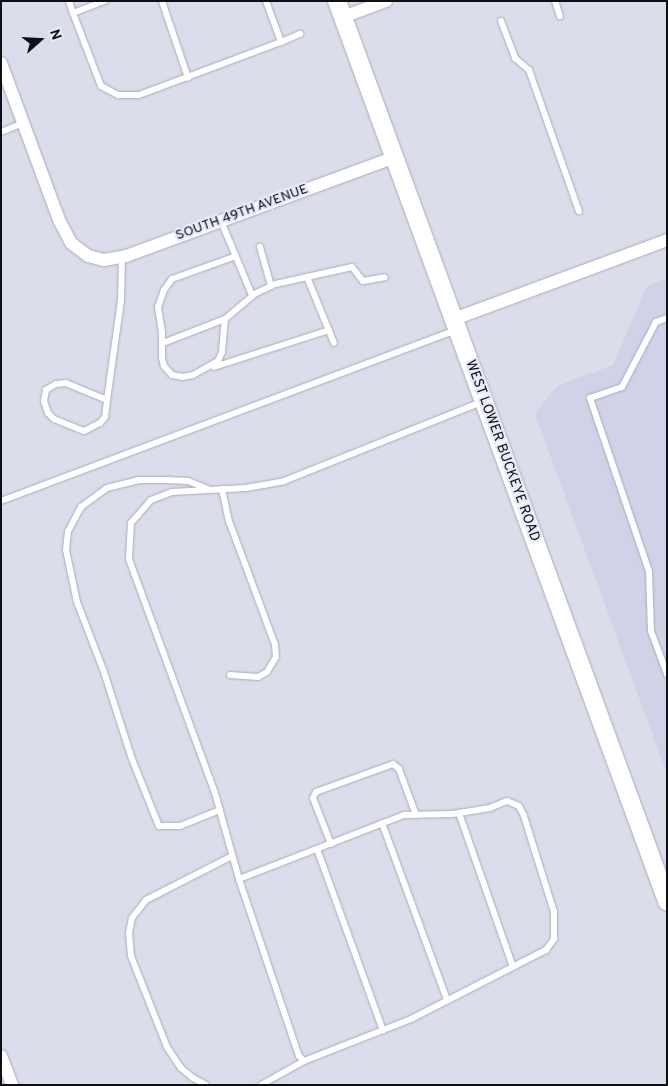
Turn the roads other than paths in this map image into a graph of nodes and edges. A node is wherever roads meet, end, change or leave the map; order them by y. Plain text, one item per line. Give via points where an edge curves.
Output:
1 (69, 1) edge
2 (104, 1) edge
3 (162, 1) edge
4 (266, 1) edge
5 (386, 1) edge
6 (555, 1) edge
7 (340, 9) edge
8 (73, 13) junction
9 (560, 16) dead end
10 (501, 21) dead end
11 (300, 34) dead end
12 (281, 42) junction
13 (1, 63) edge
14 (188, 78) junction
15 (23, 123) junction
16 (1, 132) edge
17 (395, 157) junction
18 (579, 211) dead end
19 (222, 221) junction
20 (667, 240) edge
21 (260, 247) dead end
22 (122, 256) junction
23 (236, 256) junction
24 (307, 277) junction
25 (385, 277) dead end
26 (271, 285) junction
27 (254, 295) junction
28 (667, 318) edge
29 (226, 319) junction
30 (456, 325) junction
31 (329, 330) junction
32 (163, 343) junction
33 (334, 343) dead end
34 (206, 370) junction
35 (107, 400) junction
36 (484, 402) junction
37 (222, 489) junction
38 (212, 490) junction
39 (1, 501) edge
40 (667, 674) edge
41 (230, 675) dead end
42 (220, 810) junction
43 (459, 813) junction
44 (416, 815) junction
45 (382, 823) junction
46 (331, 844) junction
47 (316, 849) junction
48 (232, 856) junction
49 (239, 879) junction
50 (667, 901) edge
51 (513, 967) junction
52 (447, 1000) junction
53 (383, 1030) junction
54 (1, 1056) edge
55 (304, 1061) junction
56 (12, 1085) edge
57 (206, 1085) edge
58 (261, 1085) edge

1 - 8 lane
2 - 8 lane
3 - 14 lane
4 - 12 lane
5 - 7 street
6 - 9 lane
7 - 17 main road, WEST LOWER BUCKEYE ROAD
8 - 14 lane via 102,86 118,95 139,95
10 - 18 lane via 515,58 529,70
11 - 12 lane
12 - 14 lane
13 - 15 street
15 - 16 lane
15 - 22 street, SOUTH 49TH AVENUE via 59,220 71,243 88,256 104,260
17 - 19 street, SOUTH 49TH AVENUE
17 - 30 main road, WEST LOWER BUCKEYE ROAD
19 - 22 street, SOUTH 49TH AVENUE
19 - 23 lane
20 - 30 street
21 - 26 lane
22 - 35 lane via 121,300
23 - 27 lane
23 - 32 lane via 172,279 158,307
24 - 25 lane via 352,266 363,281
24 - 26 lane
24 - 31 lane
26 - 27 lane
27 - 29 lane
28 - 40 lane via 656,322 622,387 590,398 649,571 651,631
29 - 32 lane
29 - 34 lane via 222,352 218,361
30 - 36 main road, WEST LOWER BUCKEYE ROAD
30 - 39 lane
31 - 33 lane
31 - 34 lane
32 - 34 lane via 164,366 172,375 182,377
35 - 35 lane via 105,417 84,432 54,419 44,401 46,390 66,383
36 - 37 lane via 284,481
36 - 50 main road, WEST LOWER BUCKEYE ROAD
37 - 38 lane
37 - 41 lane via 229,521 275,645 276,657 267,672 258,676
38 - 42 lane via 172,492 151,500 131,524 129,558
38 - 42 lane via 188,481 167,480 139,480 106,488 82,507 68,531 66,550 77,602 159,826 180,826
42 - 48 lane
43 - 44 lane
43 - 51 lane
43 - 51 lane via 490,808 507,801 519,806 524,816 554,912 554,939 546,950
44 - 45 lane via 404,815
44 - 46 lane via 399,769 393,764 316,792 313,798
45 - 46 lane
45 - 52 lane
46 - 47 lane
47 - 49 lane
47 - 53 lane
48 - 49 lane
48 - 57 lane via 146,900 132,918 129,933 131,956 167,1047 181,1068
49 - 55 lane via 299,1056
51 - 52 lane
52 - 53 lane
53 - 55 lane
54 - 56 street
55 - 58 lane

